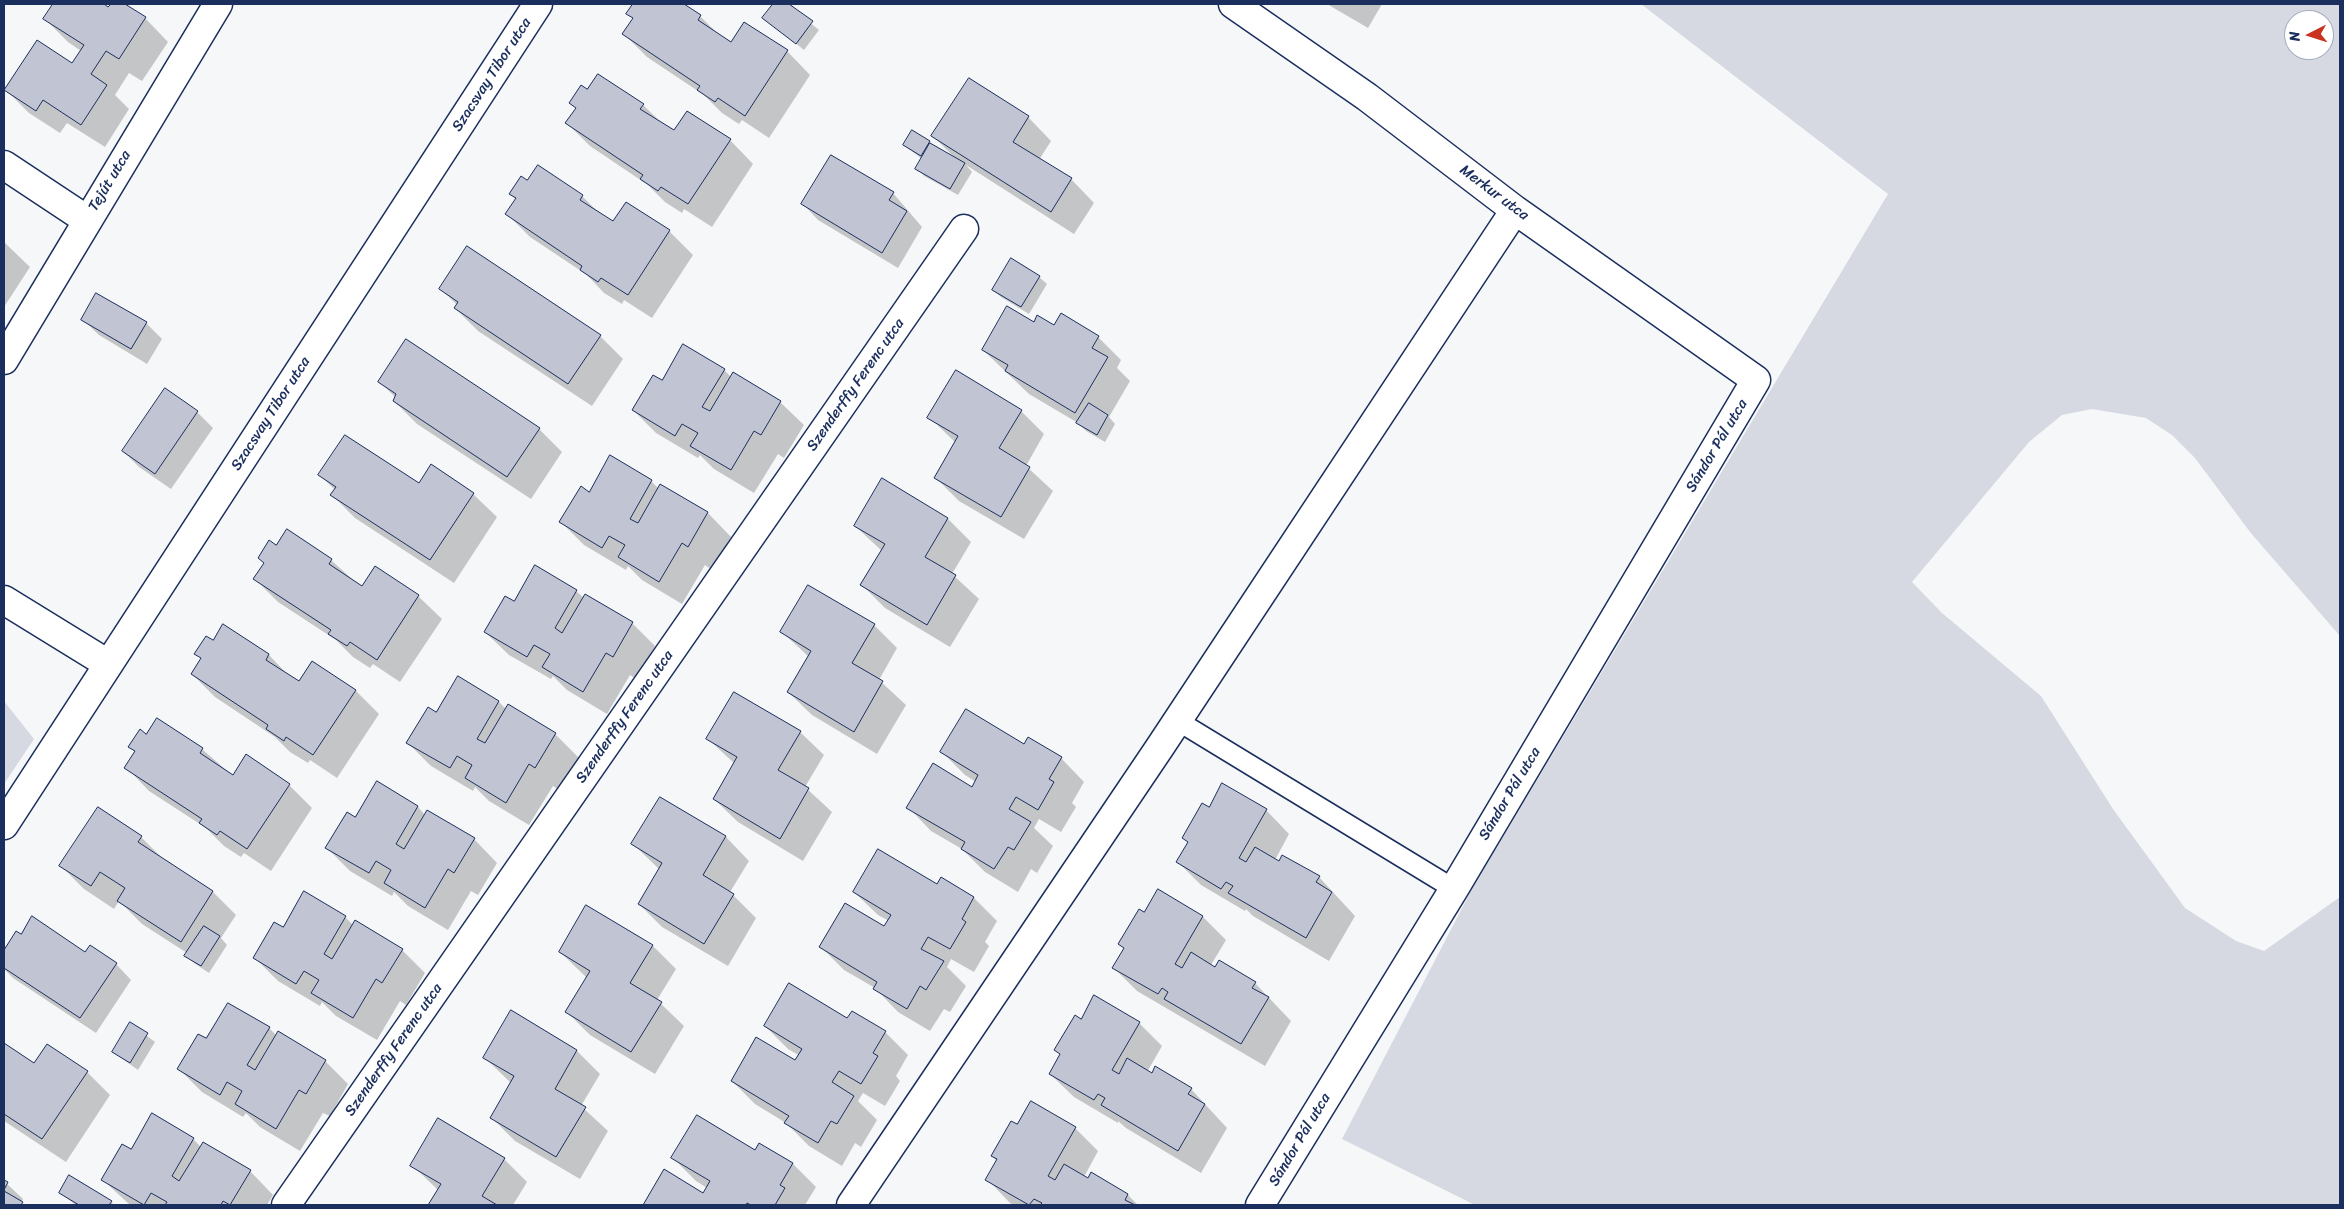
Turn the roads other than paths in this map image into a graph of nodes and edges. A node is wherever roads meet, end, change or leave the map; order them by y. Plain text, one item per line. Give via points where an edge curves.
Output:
1 (218, 4) edge
2 (538, 4) edge
3 (1233, 4) edge
4 (4, 164) edge
5 (1515, 210) junction
6 (87, 220) junction
7 (964, 229) dead end
8 (4, 360) edge
9 (1756, 380) joint
10 (4, 600) edge
11 (108, 664) junction
12 (1178, 721) junction
13 (4, 825) edge
14 (1454, 889) junction
15 (286, 1205) edge
16 (851, 1205) edge
17 (1260, 1205) edge

1 - 6 street, Tejút utca
2 - 11 street, Szacsvay Tibor utca
3 - 5 street, Merkur utca via 1367,97
4 - 6 street
5 - 9 street, Merkur utca
5 - 12 street
6 - 8 street, Tejút utca
7 - 15 street, Szenderffy Ferenc utca
9 - 14 street, Sándor Pál utca
10 - 11 street
11 - 13 street, Szacsvay Tibor utca
12 - 14 lane
12 - 16 street
14 - 17 street, Sándor Pál utca

